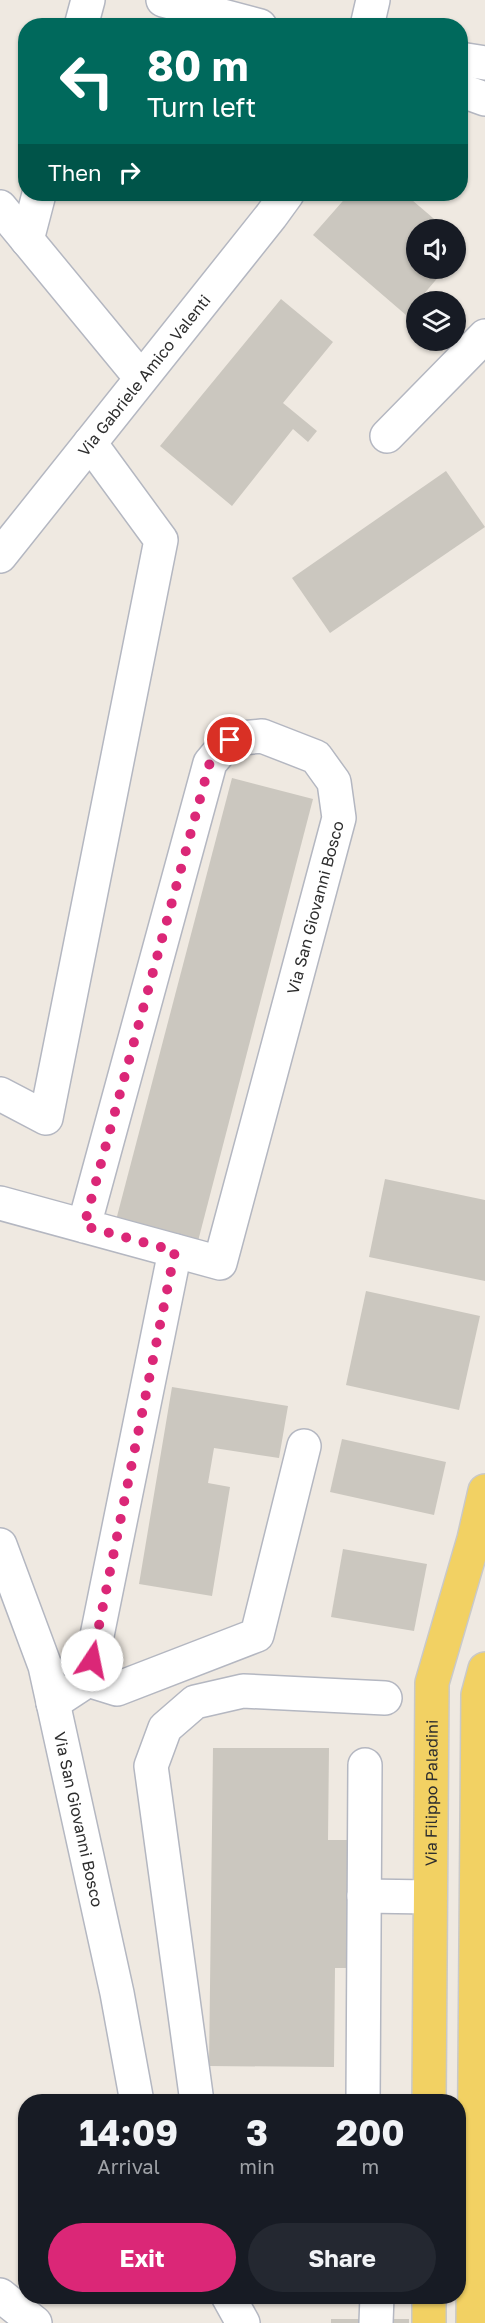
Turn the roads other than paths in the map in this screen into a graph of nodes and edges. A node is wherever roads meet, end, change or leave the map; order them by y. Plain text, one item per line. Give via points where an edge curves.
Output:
1 (88, 0) edge
2 (163, 0) edge
3 (373, 0) edge
4 (83, 18) edge
5 (230, 18) edge
6 (369, 18) edge
7 (468, 60) edge
8 (485, 63) edge
9 (468, 93) edge
10 (485, 99) edge
11 (37, 201) edge
12 (282, 201) edge
13 (0, 207) edge
14 (27, 240) junction
15 (485, 336) edge
16 (141, 378) junction
17 (387, 435) dead end
18 (90, 443) junction
19 (0, 556) edge
20 (0, 1094) edge
21 (0, 1203) edge
22 (84, 1226) junction
23 (175, 1251) junction
24 (304, 1446) dead end
25 (485, 1491) edge
26 (0, 1545) edge
27 (485, 1669) edge
28 (88, 1680) junction
29 (385, 1698) dead end
30 (53, 1703) junction
31 (365, 1765) dead end
32 (364, 1896) junction
33 (430, 1897) junction
34 (136, 2094) edge
35 (196, 2094) edge
36 (363, 2094) edge
37 (429, 2094) edge
38 (479, 2255) edge
39 (0, 2295) edge
40 (232, 2304) edge
41 (377, 2304) edge
42 (429, 2304) edge
43 (36, 2323) edge
44 (243, 2323) edge
45 (376, 2323) edge
46 (429, 2323) edge
47 (473, 2323) edge

1 - 4 street
2 - 5 street
3 - 6 street
7 - 8 street
9 - 10 street
11 - 14 street
12 - 16 street, Via Gabriele Amico Valenti
13 - 14 street
14 - 16 street
15 - 17 street
16 - 18 street, Via Gabriele Amico Valenti
18 - 19 street, Via Gabriele Amico Valenti
18 - 20 street via 161,540 46,1118
21 - 22 street, Via San Giovanni Bosco
22 - 23 street, Via San Giovanni Bosco
22 - 23 street, Via San Giovanni Bosco via 210,762 230,740 262,736 316,757 334,782 339,818 220,1263
23 - 28 street
24 - 28 street via 257,1635 117,1689
25 - 33 main road, Via Filippo Paladini via 432,1683
26 - 30 street, Via San Giovanni Bosco via 45,1666
27 - 38 main road via 478,1695
28 - 30 street
29 - 35 street via 243,1691 195,1702 165,1728 151,1766
30 - 34 street, Via San Giovanni Bosco
31 - 32 street
32 - 33 street
32 - 36 street
33 - 37 main road, Via Filippo Paladini
38 - 47 main road
39 - 43 street
40 - 44 street
41 - 45 street
42 - 46 main road

